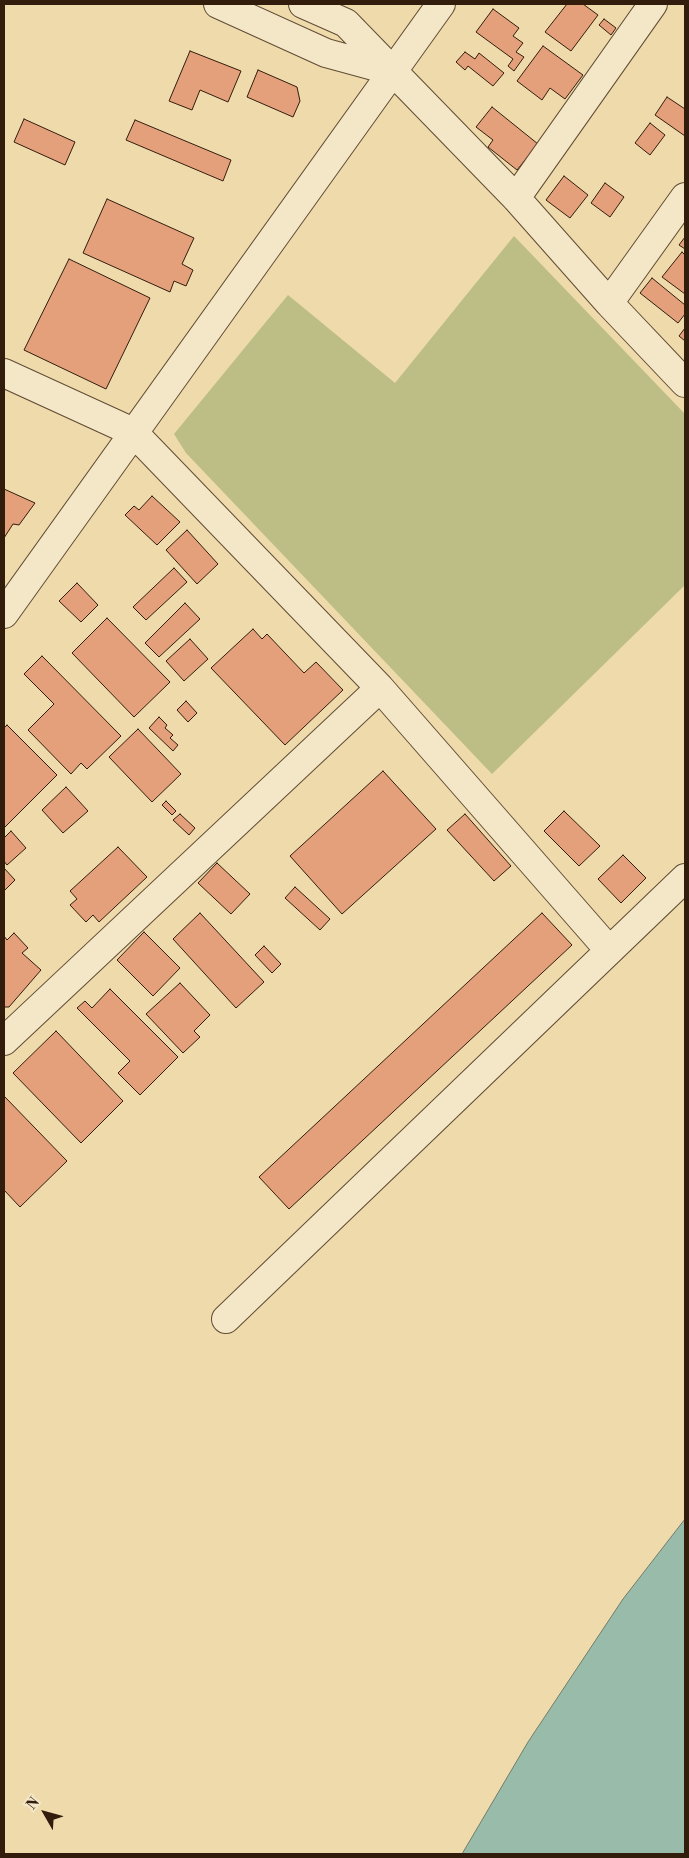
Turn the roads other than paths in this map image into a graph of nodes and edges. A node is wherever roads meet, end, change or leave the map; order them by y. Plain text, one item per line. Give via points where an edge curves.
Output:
1 (218, 4) edge
2 (303, 4) edge
3 (441, 4) edge
4 (653, 4) edge
5 (393, 71) junction
6 (685, 197) edge
7 (516, 198) junction
8 (610, 304) junction
9 (4, 374) edge
10 (685, 383) edge
11 (133, 432) junction
12 (7, 605) edge
13 (380, 688) junction
14 (685, 878) edge
15 (609, 950) junction
16 (4, 1041) edge
17 (226, 1319) dead end

1 - 5 street via 326,53
2 - 5 street via 346,24
3 - 5 street
4 - 7 street
5 - 7 street
5 - 11 street
6 - 8 street
7 - 8 street
8 - 10 street
9 - 11 street
11 - 12 street
11 - 13 street
13 - 15 street
13 - 16 street
14 - 15 street
15 - 17 street

